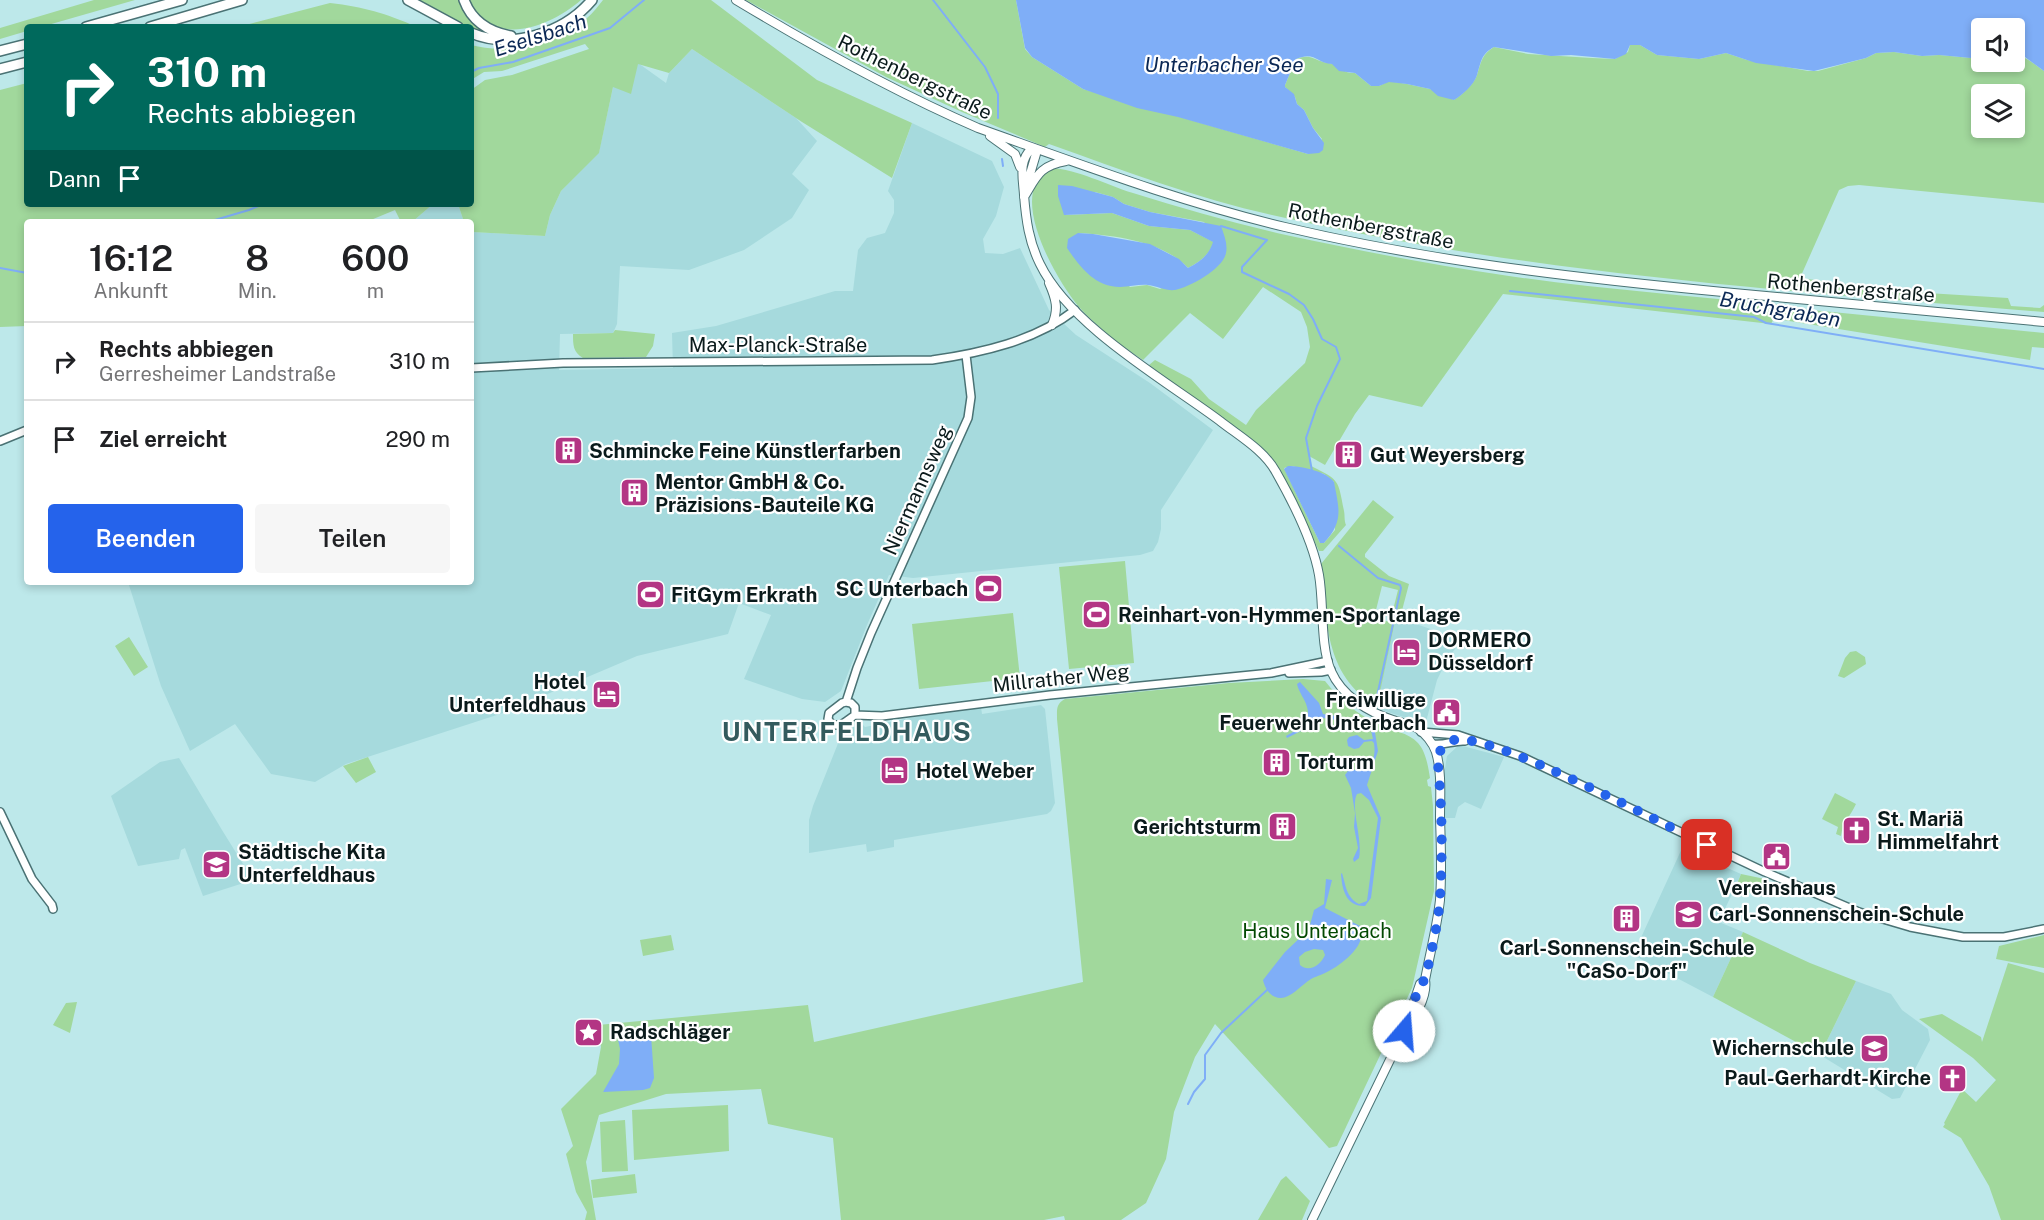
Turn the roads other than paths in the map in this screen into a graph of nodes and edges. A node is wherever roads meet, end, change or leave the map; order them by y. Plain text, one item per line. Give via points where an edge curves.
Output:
1 (182, 0) edge
2 (242, 0) edge
3 (408, 0) edge
4 (464, 0) edge
5 (592, 0) edge
6 (736, 0) edge
7 (97, 24) edge
8 (160, 24) edge
9 (452, 24) edge
10 (474, 34) edge
11 (523, 38) junction
12 (24, 45) edge
13 (0, 51) edge
14 (24, 63) edge
15 (0, 69) edge
16 (978, 128) junction
17 (1034, 148) junction
18 (1067, 160) junction
19 (1022, 171) junction
20 (1024, 197) junction
21 (1046, 273) junction
22 (1075, 310) junction
23 (2044, 322) edge
24 (1052, 325) junction
25 (966, 355) junction
26 (474, 368) edge
27 (24, 431) edge
28 (0, 441) edge
29 (1328, 660) junction
30 (1331, 670) junction
31 (1271, 673) junction
32 (846, 702) junction
33 (855, 715) junction
34 (1421, 732) junction
35 (1445, 735) junction
36 (1474, 741) junction
37 (1447, 743) junction
38 (1433, 744) junction
39 (1437, 755) junction
40 (0, 812) edge
41 (54, 909) dead end
42 (2044, 929) edge
43 (1312, 1220) edge

1 - 7 highway
2 - 8 highway
3 - 9 highway
4 - 11 highway via 472,17 482,25 494,32
5 - 11 highway via 567,22
6 - 16 main road, Rothenbergstraße via 828,54
10 - 11 highway via 498,40
12 - 13 highway
14 - 15 highway
16 - 17 main road, Rothenbergstraße
16 - 19 main road via 1015,154
17 - 18 main road, Rothenbergstraße
17 - 19 main road via 1025,156
17 - 20 main road via 1036,154
18 - 20 main road via 1043,168
18 - 23 main road, Rothenbergstraße via 1209,207 1406,252 1630,283
19 - 20 main road
20 - 21 main road via 1028,230
21 - 22 main road
21 - 24 main road via 1056,301
22 - 24 street, Max-Planck-Straße
22 - 29 main road via 1271,464 1316,561
24 - 25 street, Max-Planck-Straße via 996,348
25 - 26 street, Max-Planck-Straße via 903,362 563,363
25 - 32 street, Niermannsweg via 971,397 968,418 876,622
27 - 28 street
29 - 30 main road
29 - 31 street, Millrather Weg
30 - 31 street, Millrather Weg
30 - 34 main road via 1359,704
31 - 33 street, Millrather Weg via 882,716
32 - 33 street via 855,707
32 - 33 street via 831,710 830,722 838,726
34 - 35 street
34 - 38 main road
35 - 36 street
35 - 38 street
36 - 37 street
36 - 42 street via 1520,756 1743,862 1859,912 1963,937 2004,937
37 - 38 street
37 - 39 street
38 - 39 main road
39 - 43 main road via 1440,899 1424,992
40 - 41 street via 32,879

